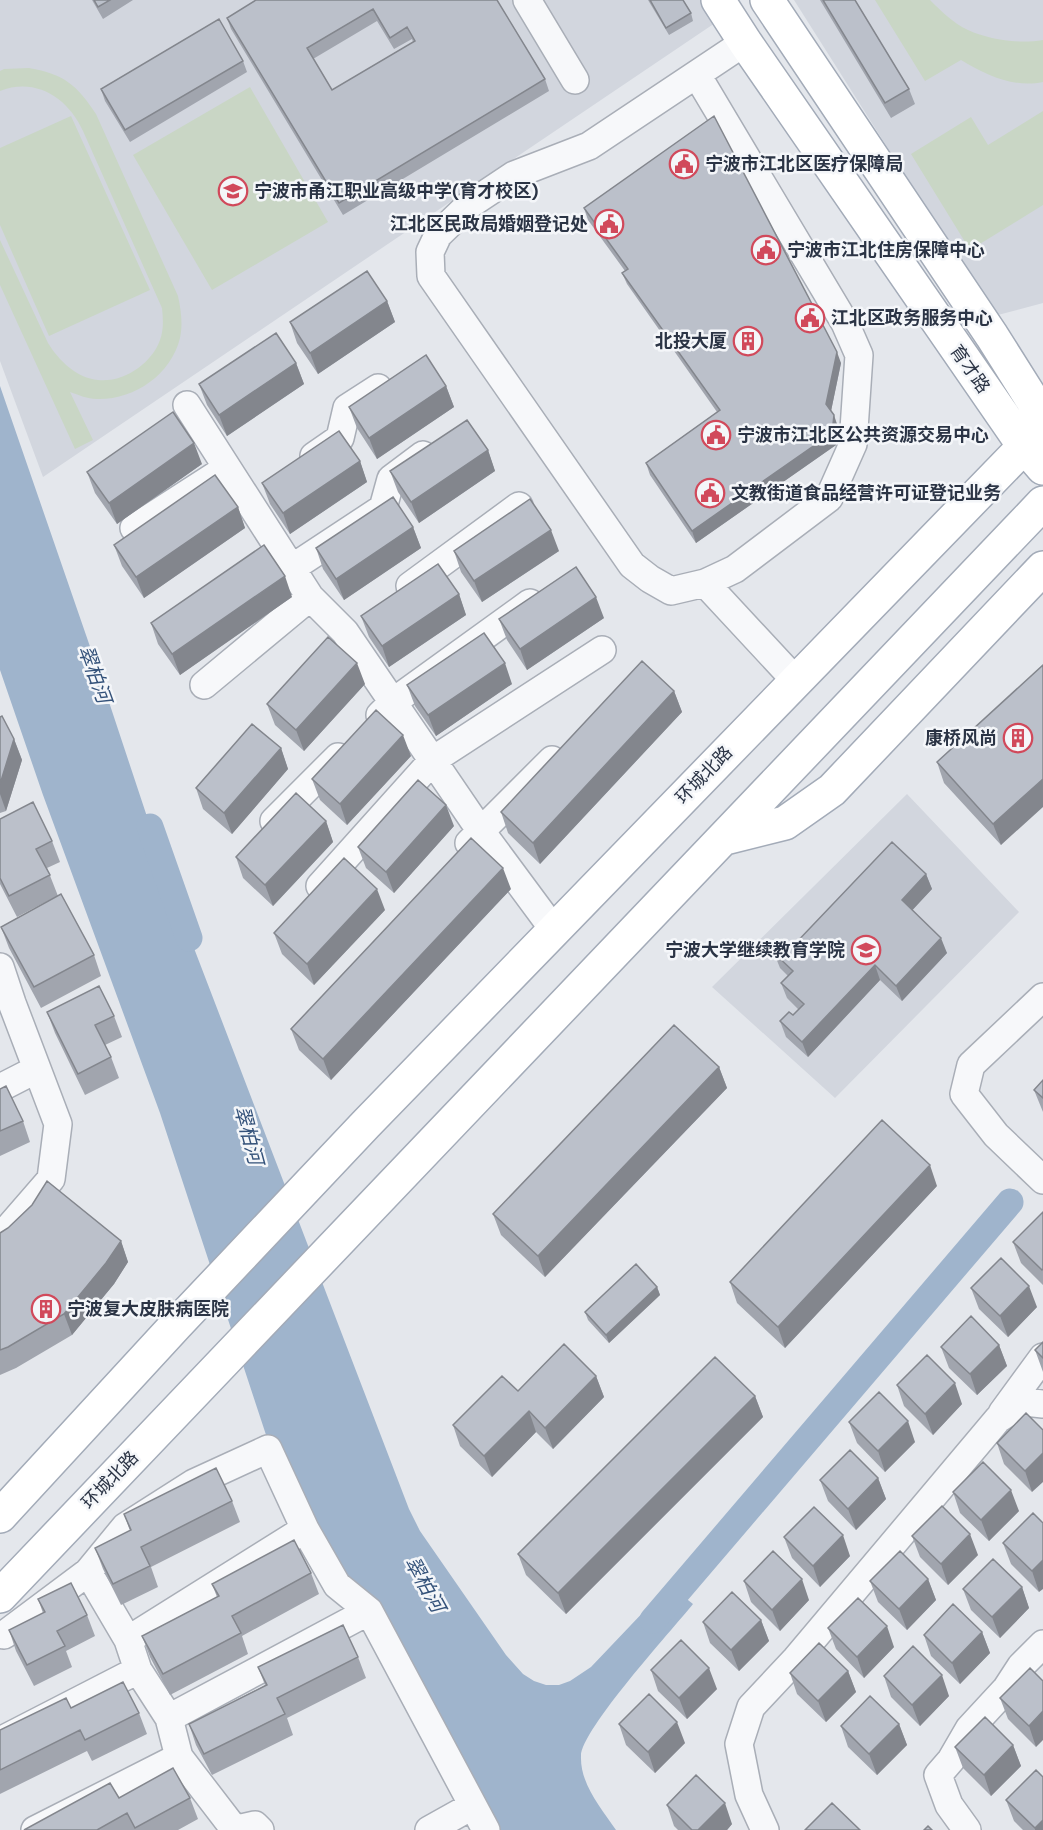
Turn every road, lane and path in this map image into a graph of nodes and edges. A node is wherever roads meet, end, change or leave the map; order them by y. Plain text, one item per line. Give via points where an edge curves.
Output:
1 (527, 0) edge
2 (718, 0) edge
3 (767, 0) edge
4 (745, 42) junction
5 (697, 75) junction
6 (575, 80) dead end
7 (396, 375) edge
8 (187, 405) dead end
9 (1038, 425) edge
10 (442, 441) edge
11 (227, 468) junction
12 (294, 469) edge
13 (1043, 503) edge
14 (519, 506) edge
15 (134, 528) edge
16 (292, 568) junction
17 (1043, 568) edge
18 (705, 583) junction
19 (546, 592) edge
20 (310, 597) junction
21 (394, 597) edge
22 (602, 650) dead end
23 (796, 681) junction
24 (204, 685) dead end
25 (393, 702) junction
26 (573, 740) edge
27 (433, 760) junction
28 (480, 830) junction
29 (724, 838) junction
30 (253, 842) edge
31 (448, 865) edge
32 (307, 901) edge
33 (554, 930) junction
34 (0, 967) edge
35 (1043, 997) edge
36 (37, 1069) junction
37 (0, 1088) edge
38 (1043, 1180) edge
39 (0, 1238) edge
40 (1043, 1357) edge
41 (1043, 1404) edge
42 (998, 1419) junction
43 (0, 1516) edge
44 (305, 1529) junction
45 (88, 1572) junction
46 (0, 1596) edge
47 (369, 1611) junction
48 (4, 1635) dead end
49 (128, 1640) junction
50 (1043, 1644) edge
51 (138, 1670) junction
52 (169, 1718) junction
53 (0, 1741) edge
54 (179, 1757) junction
55 (472, 1806) junction
56 (35, 1830) edge
57 (234, 1830) edge
58 (260, 1830) edge
59 (429, 1830) edge
60 (486, 1830) edge
61 (765, 1830) edge
62 (967, 1830) edge

1 - 6 lane
2 - 4 main road, 育才路
3 - 9 main road, 育才路 via 992,336
4 - 5 lane
4 - 9 main road, 育才路
5 - 18 lane via 845,323 859,355 853,444 829,498 735,569
5 - 18 lane via 589,146 514,175 469,205 438,235 430,252 431,276 632,565 671,591
7 - 12 lane via 347,408 340,438
8 - 11 lane
9 - 23 main road, 环城北路
10 - 16 lane via 391,479 383,507
11 - 15 lane
11 - 16 lane via 257,494 267,551
13 - 29 main road
14 - 21 lane
16 - 20 lane
17 - 29 main road via 832,790 785,823
18 - 23 lane
19 - 25 lane
20 - 24 lane
20 - 25 lane via 355,625
22 - 27 lane
23 - 33 main road, 环城北路
25 - 27 lane
25 - 30 lane
26 - 28 lane
27 - 28 lane
27 - 32 lane
28 - 31 lane
28 - 33 lane
29 - 46 main road, 环城北路
33 - 43 main road, 环城北路 via 366,1124
34 - 36 lane
35 - 38 lane via 971,1065 964,1094 996,1135
36 - 37 lane
36 - 39 lane via 58,1124 51,1179
40 - 42 lane
41 - 42 lane via 1025,1402
42 - 61 lane via 751,1707 739,1744 749,1795
44 - 45 lane via 268,1449 194,1483 125,1527
44 - 47 lane via 337,1585
44 - 49 lane
45 - 48 lane
45 - 49 lane
47 - 52 lane
47 - 55 lane
49 - 51 lane
50 - 62 lane via 969,1729 938,1775 949,1804
51 - 52 lane
51 - 53 lane
52 - 54 lane
54 - 56 lane
54 - 57 lane
55 - 59 lane
55 - 60 lane
57 - 58 lane via 255,1825

